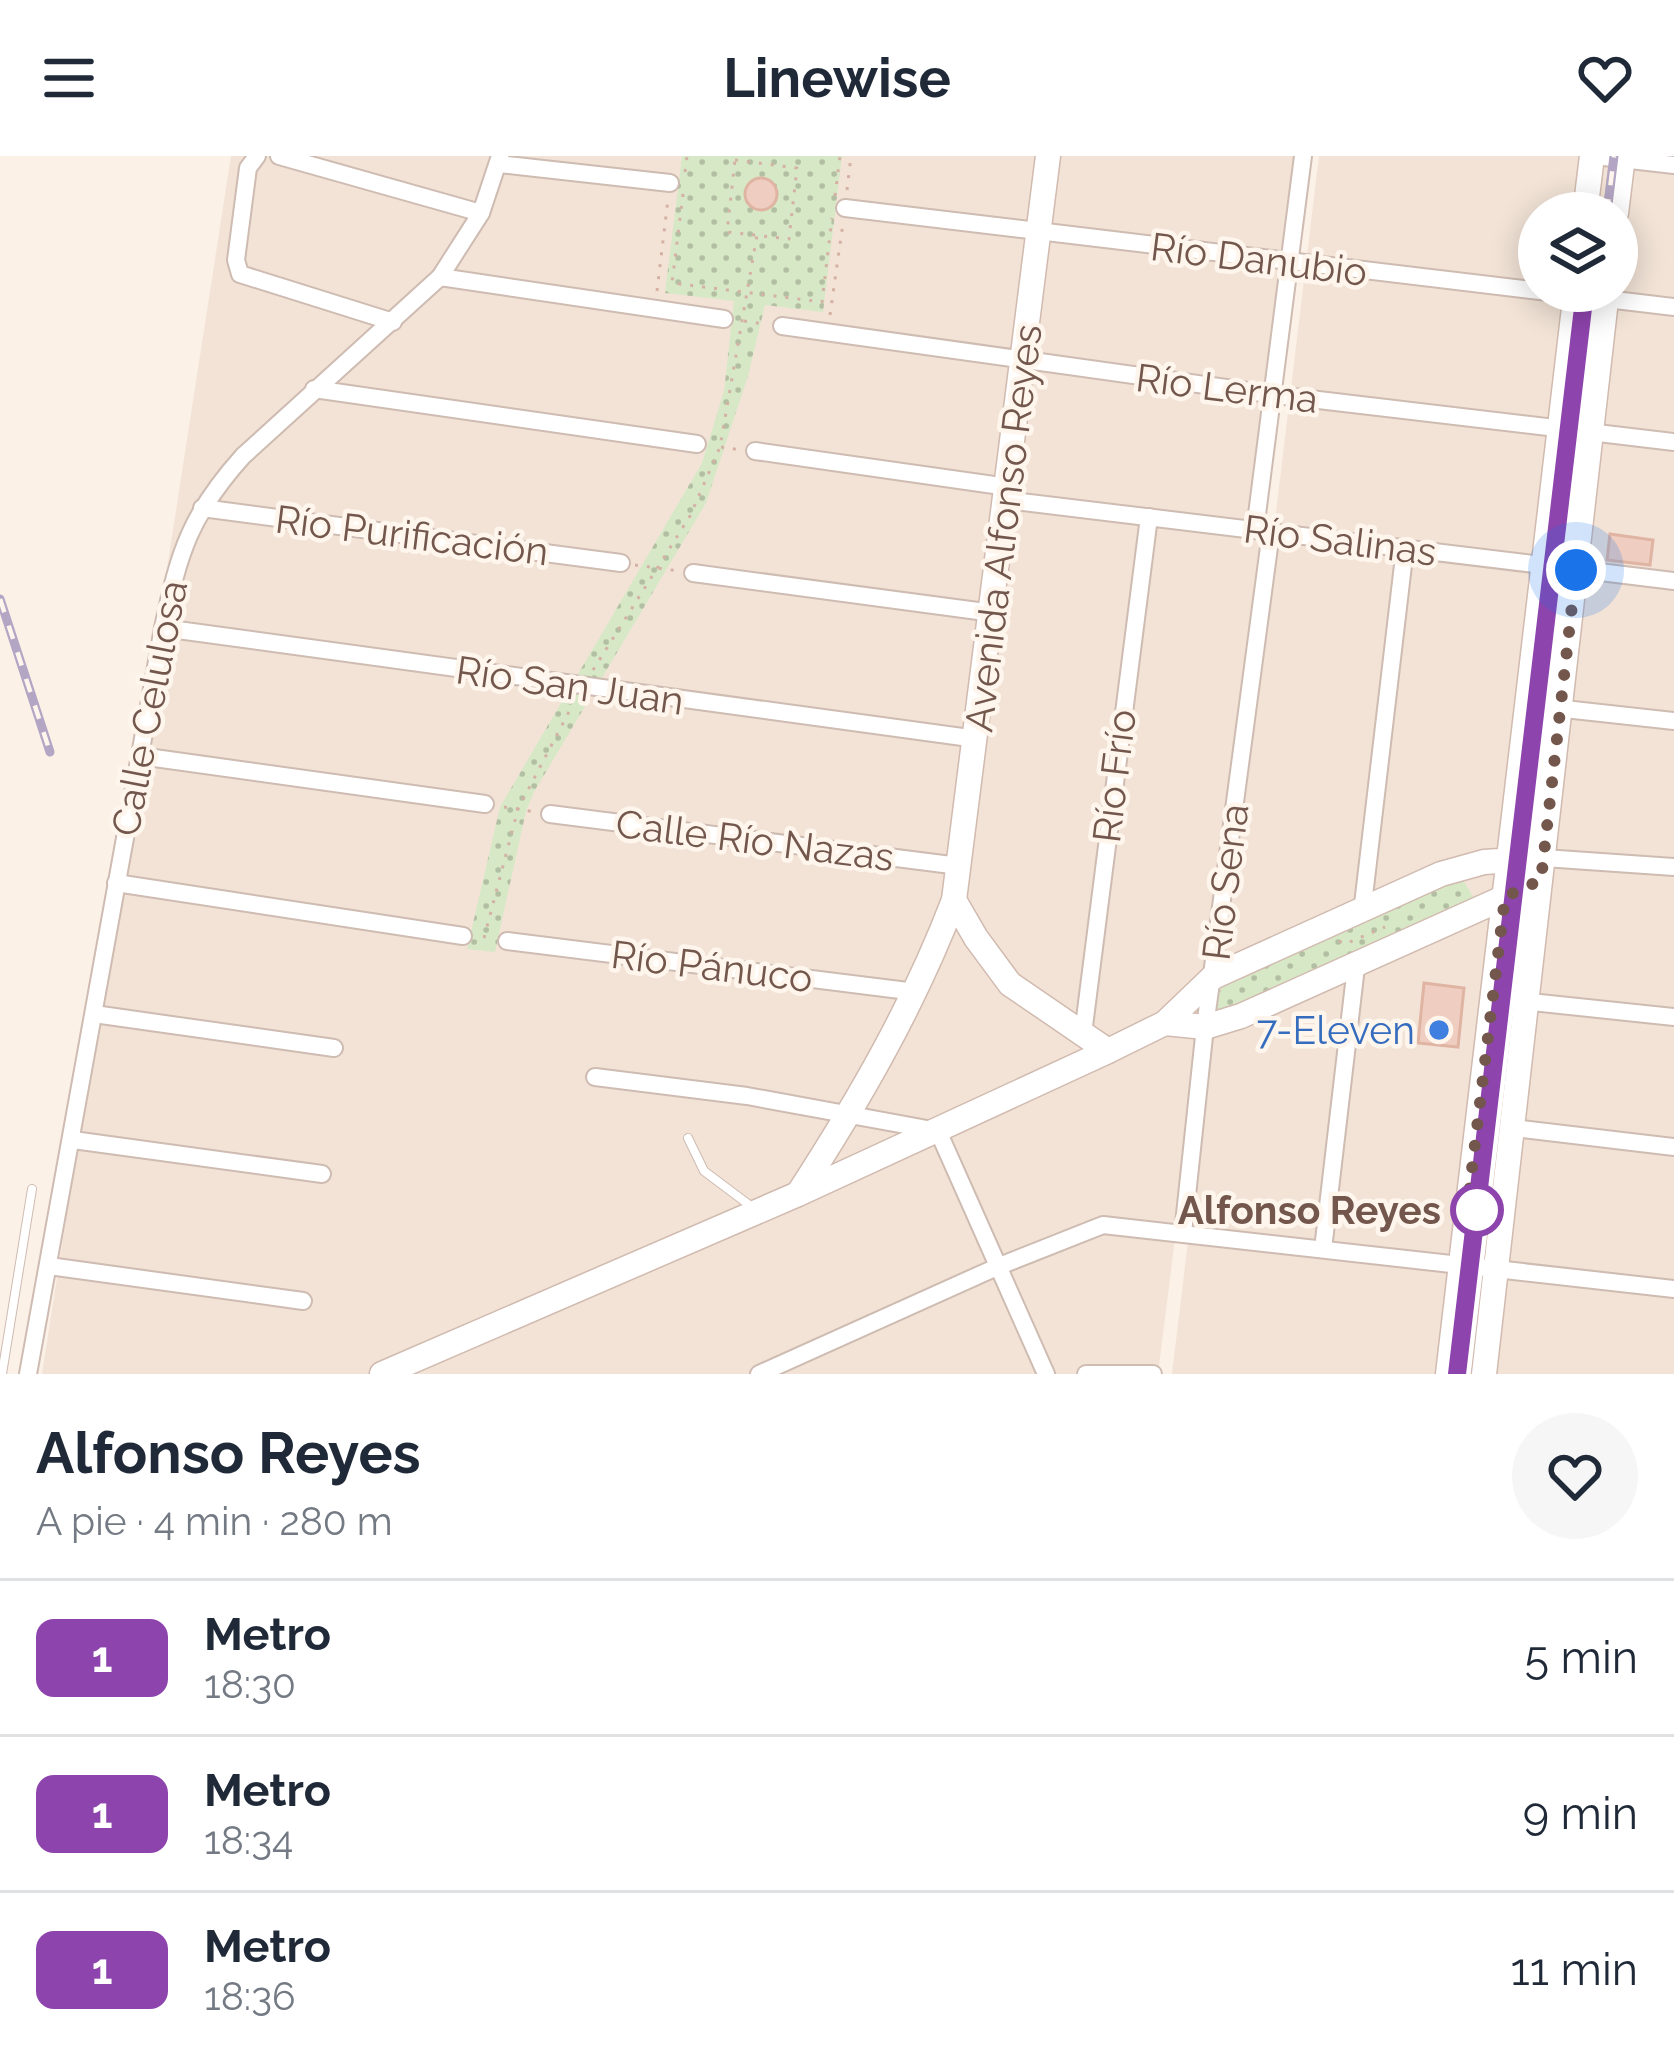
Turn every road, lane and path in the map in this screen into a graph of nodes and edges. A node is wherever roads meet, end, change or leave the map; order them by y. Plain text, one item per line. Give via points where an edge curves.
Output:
1 (257, 156) edge
2 (279, 156) edge
3 (687, 156) edge
4 (767, 156) edge
5 (839, 156) edge
6 (851, 156) edge
7 (1048, 156) edge
8 (1304, 156) edge
9 (1593, 156) edge
10 (1623, 158) edge
11 (500, 160) edge
12 (766, 164) junction
13 (1674, 165) edge
14 (670, 183) joint
15 (1588, 192) edge
16 (1619, 192) edge
17 (837, 208) junction
18 (481, 213) junction
19 (1039, 232) junction
20 (757, 235) junction
21 (1292, 263) junction
22 (440, 277) junction
23 (1518, 287) edge
24 (750, 292) junction
25 (1638, 301) edge
26 (1674, 307) edge
27 (654, 311) junction
28 (1573, 312) edge
29 (1605, 312) edge
30 (724, 319) joint
31 (744, 321) junction
32 (393, 322) junction
33 (782, 326) joint
34 (827, 333) junction
35 (1024, 362) junction
36 (314, 389) junction
37 (1276, 394) junction
38 (1561, 429) junction
39 (1590, 432) junction
40 (1674, 442) edge
41 (697, 444) dead end
42 (720, 447) junction
43 (755, 451) joint
44 (1007, 493) junction
45 (202, 508) junction
46 (1148, 517) junction
47 (1263, 531) junction
48 (1405, 548) junction
49 (621, 562) joint
50 (1545, 566) junction
51 (659, 568) junction
52 (1576, 570) junction
53 (693, 573) joint
54 (1674, 581) edge
55 (993, 613) junction
56 (163, 628) junction
57 (581, 688) junction
58 (1528, 705) junction
59 (1560, 708) junction
60 (1674, 721) edge
61 (977, 739) junction
62 (140, 756) junction
63 (485, 804) joint
64 (518, 809) junction
65 (550, 814) joint
66 (1509, 859) junction
67 (959, 866) junction
68 (1674, 867) edge
69 (1543, 869) junction
70 (116, 883) junction
71 (1505, 897) junction
72 (954, 900) junction
73 (1361, 913) junction
74 (463, 936) joint
75 (507, 941) dead end
76 (1356, 967) junction
77 (1213, 977) junction
78 (916, 992) junction
79 (1493, 998) junction
80 (1528, 1001) junction
81 (94, 1014) junction
82 (1674, 1017) edge
83 (1165, 1023) junction
84 (1205, 1027) junction
85 (1083, 1034) junction
86 (334, 1048) dead end
87 (1108, 1051) junction
88 (595, 1077) dead end
89 (850, 1114) junction
90 (1513, 1128) junction
91 (938, 1131) junction
92 (688, 1138) dead end
93 (73, 1140) junction
94 (1674, 1147) edge
95 (322, 1174) dead end
96 (32, 1189) dead end
97 (798, 1194) junction
98 (758, 1211) junction
99 (1183, 1232) junction
100 (1324, 1249) junction
101 (1460, 1265) junction
102 (49, 1266) junction
103 (997, 1268) junction
104 (1496, 1270) junction
105 (1674, 1289) edge
106 (303, 1301) dead end
107 (2, 1374) edge
108 (28, 1374) edge
109 (382, 1374) edge
110 (759, 1374) edge
111 (1046, 1374) edge
112 (1086, 1374) edge
113 (1153, 1374) edge
114 (1448, 1374) edge
115 (1484, 1374) edge

1 - 32 street via 248,168 240,274
2 - 18 street
3 - 24 path via 672,283
4 - 12 path
5 - 17 path
6 - 17 path
7 - 19 street, Avenida Alfonso Reyes
8 - 21 street, Río Sena
9 - 10 street
9 - 15 street
10 - 13 street
10 - 16 street
11 - 14 street
11 - 18 street, Calle Celulosa
12 - 20 path via 735,160 727,232
12 - 20 path via 797,168 789,239
14 - 27 path
17 - 19 street, Río Danubio
17 - 24 path via 822,302
17 - 34 path
18 - 22 street, Calle Celulosa
19 - 21 street, Río Danubio
19 - 35 street, Avenida Alfonso Reyes
20 - 24 path
21 - 23 street, Río Danubio
21 - 37 street, Río Sena
22 - 27 street
22 - 32 street, Calle Celulosa
24 - 31 path
25 - 26 street, Río Danubio
27 - 30 street
28 - 38 street
29 - 39 street
30 - 31 path
31 - 33 path
31 - 42 path
32 - 36 street, Calle Celulosa
33 - 34 street, Río Lerma
34 - 35 street, Río Lerma
35 - 37 street, Río Lerma
35 - 44 street, Avenida Alfonso Reyes
36 - 41 street
36 - 45 street, Calle Celulosa
37 - 38 street, Río Lerma
37 - 47 street, Río Sena
38 - 39 street, Río Lerma
38 - 50 street
39 - 40 street, Río Lerma
39 - 52 street
42 - 43 path
42 - 51 path
43 - 44 street, Río Salinas
44 - 46 street, Río Salinas
44 - 55 street, Avenida Alfonso Reyes
45 - 49 street, Río Purificación
45 - 56 street, Calle Celulosa via 178,558
46 - 47 street, Río Salinas
46 - 85 street, Río Frío
47 - 48 street, Río Salinas
47 - 77 street, Río Sena
48 - 50 street, Río Salinas
48 - 73 street
49 - 51 path
50 - 52 street, Río Salinas
50 - 58 street
51 - 53 path
51 - 57 path
52 - 54 street, Río Salinas
52 - 59 street
53 - 55 street
55 - 61 street, Avenida Alfonso Reyes
56 - 57 street, Río San Juan
56 - 62 street, Calle Celulosa
57 - 61 street, Río San Juan
57 - 64 path
58 - 59 street
58 - 66 street
59 - 60 street
59 - 69 street
61 - 67 street, Avenida Alfonso Reyes
62 - 63 street
62 - 70 street, Calle Celulosa
63 - 64 path
64 - 65 path
64 - 74 path via 484,938
65 - 67 street, Calle Río Nazas
66 - 69 street
66 - 71 street
66 - 73 street via 1441,874
67 - 72 street, Avenida Alfonso Reyes
68 - 69 street via 1597,859
69 - 71 street
69 - 80 street
70 - 74 street
70 - 81 street, Calle Celulosa
71 - 76 street
71 - 79 street
72 - 78 street, Avenida Alfonso Reyes
72 - 85 street via 1010,984
73 - 77 street
75 - 78 street, Río Pánuco
76 - 84 street
76 - 100 street
77 - 83 street
77 - 84 street, Río Sena
78 - 89 street, Avenida Alfonso Reyes
79 - 80 street
79 - 101 street
80 - 82 street
80 - 90 street
81 - 86 street
81 - 93 street, Calle Celulosa
83 - 84 street
83 - 87 street
84 - 99 street, Río Sena
85 - 87 street
87 - 91 street
88 - 89 street
89 - 91 street
89 - 97 street, Avenida Alfonso Reyes
90 - 94 street
90 - 104 street
91 - 97 street
91 - 103 street
92 - 98 lane via 704,1171
93 - 95 street
93 - 102 street, Calle Celulosa
96 - 107 lane
97 - 98 street
98 - 109 street
99 - 100 street
99 - 103 street via 1103,1225
100 - 101 street
101 - 104 street
101 - 114 street
102 - 106 street
102 - 108 street, Calle Celulosa
103 - 110 street
103 - 111 street
104 - 105 street
104 - 115 street
112 - 113 street

